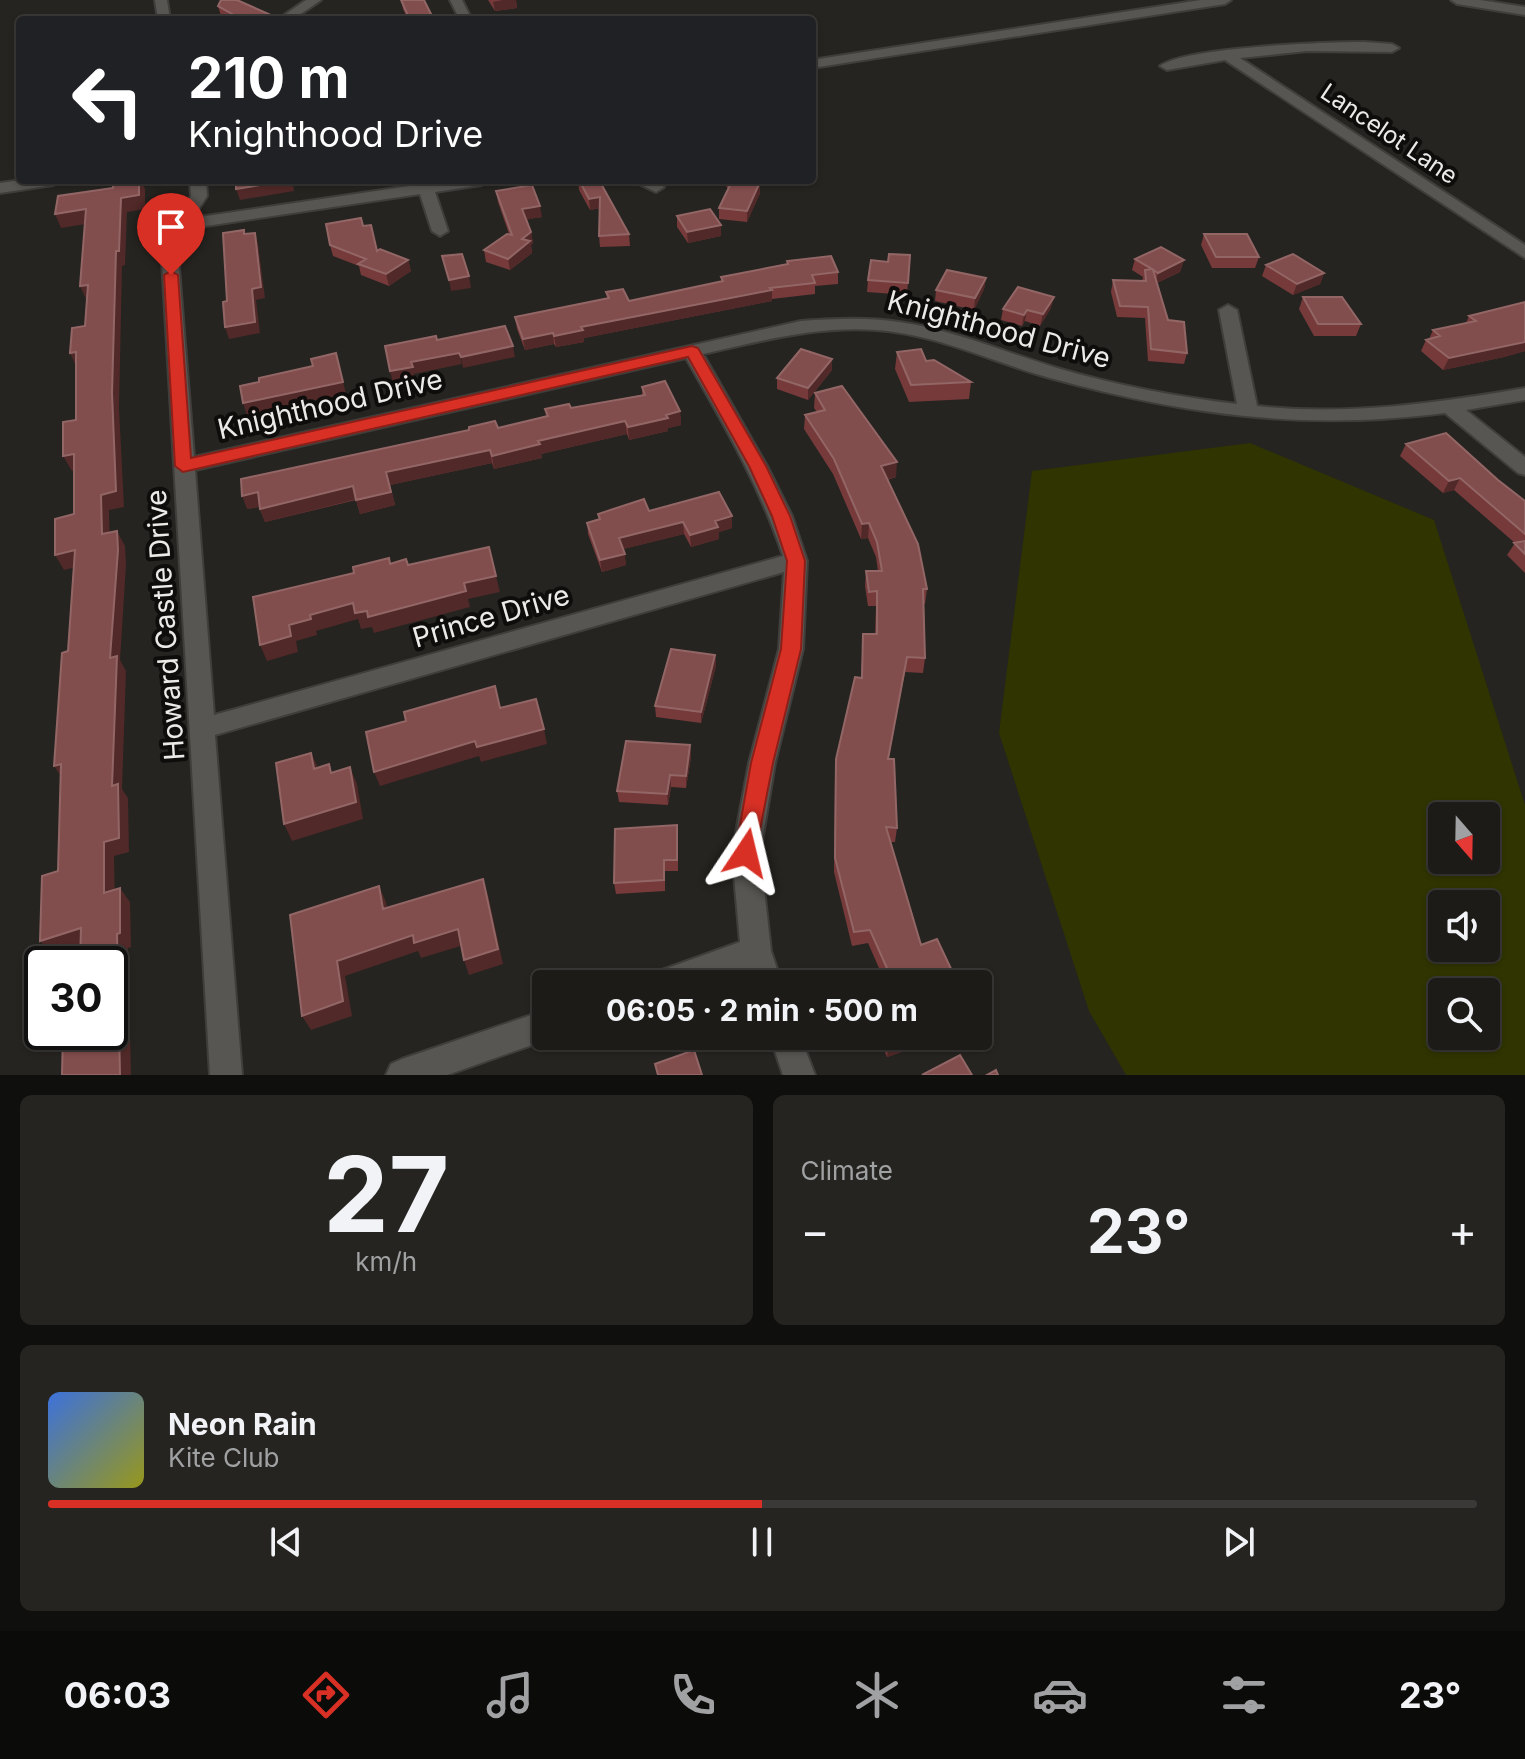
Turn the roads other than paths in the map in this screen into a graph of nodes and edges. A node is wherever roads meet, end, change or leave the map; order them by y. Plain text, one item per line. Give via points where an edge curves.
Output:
1 (315, 0) edge
2 (1225, 0) edge
3 (1457, 0) edge
4 (1525, 11) edge
5 (289, 16) edge
6 (1392, 48) dead end
7 (1226, 54) junction
8 (816, 63) edge
9 (1167, 66) dead end
10 (26, 184) edge
11 (198, 184) edge
12 (454, 184) edge
13 (649, 184) edge
14 (656, 187) dead end
15 (0, 188) edge
16 (426, 188) junction
17 (181, 225) junction
18 (440, 231) dead end
19 (1525, 253) edge
20 (1228, 310) dead end
21 (692, 351) junction
22 (1525, 394) edge
23 (1451, 408) junction
24 (1248, 410) junction
25 (183, 466) junction
26 (1525, 468) edge
27 (796, 561) junction
28 (203, 728) junction
29 (756, 951) junction
30 (702, 970) edge
31 (762, 970) edge
32 (532, 1030) edge
33 (790, 1050) edge
34 (226, 1075) edge
35 (402, 1075) edge
36 (799, 1075) edge

1 - 5 street
2 - 8 street
3 - 4 street
6 - 7 street via 1347,44
7 - 9 street
7 - 19 street, Lancelot Lane
10 - 15 street
11 - 17 street, Howard Castle Drive via 199,196
12 - 16 street
13 - 14 street
16 - 17 street
16 - 18 street
17 - 25 street, Howard Castle Drive via 169,243
20 - 24 street
21 - 24 street, Knighthood Drive via 801,326 853,322 901,327 1169,401
21 - 25 street, Knighthood Drive
21 - 27 street via 757,466
22 - 23 street, Knighthood Drive
23 - 24 street, Knighthood Drive via 1324,416
23 - 26 street
25 - 28 street, Howard Castle Drive
27 - 28 street, Prince Drive
27 - 29 street via 791,649 746,853
28 - 34 street, Howard Castle Drive
29 - 30 street
29 - 31 street
32 - 35 street
33 - 36 street

